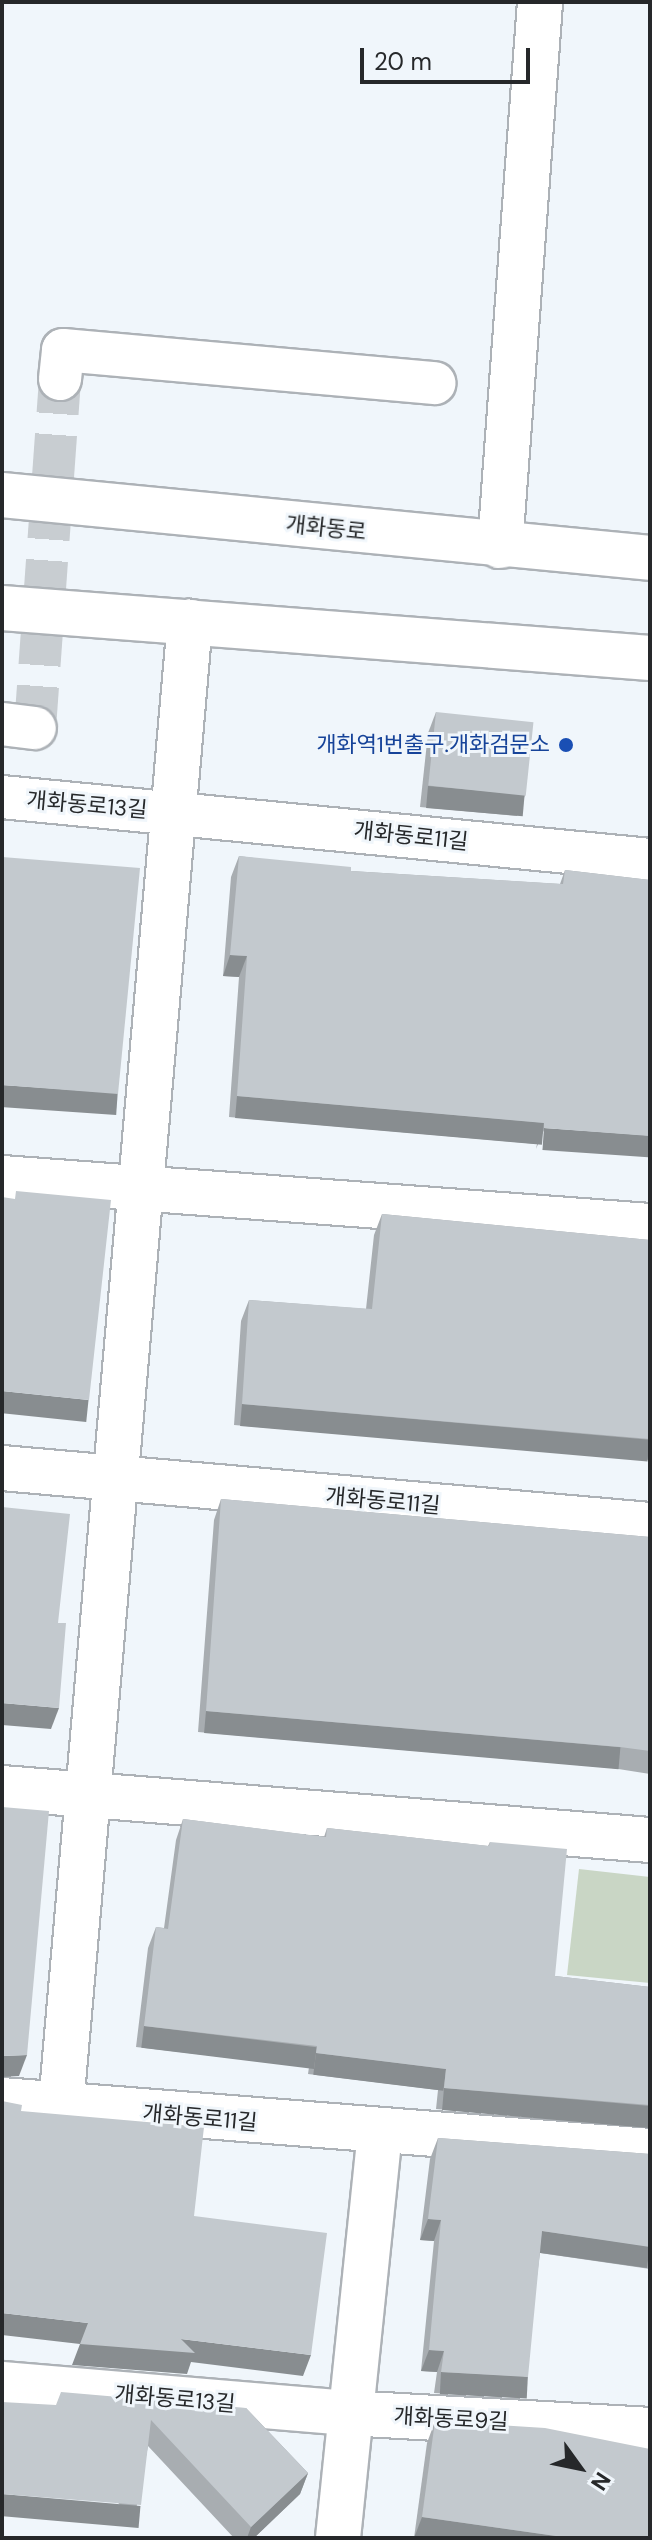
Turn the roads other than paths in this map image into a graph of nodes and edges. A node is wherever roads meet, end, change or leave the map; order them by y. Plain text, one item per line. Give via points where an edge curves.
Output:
1 (540, 2) edge
2 (60, 379) tunnel mouth
3 (435, 383) dead end
4 (2, 495) edge
5 (500, 546) junction
6 (650, 558) edge
7 (2, 608) edge
8 (190, 622) junction
9 (650, 658) edge
10 (2, 797) edge
11 (172, 812) junction
12 (650, 860) edge
13 (2, 1178) edge
14 (141, 1188) junction
15 (650, 1226) edge
16 (2, 1468) edge
17 (115, 1477) junction
18 (650, 1525) edge
19 (2, 1788) edge
20 (87, 1795) junction
21 (650, 1840) edge
22 (2, 2100) edge
23 (61, 2105) junction
24 (380, 2133) junction
25 (650, 2151) edge
26 (2, 2384) edge
27 (347, 2413) junction
28 (650, 2430) edge
29 (338, 2538) edge

1 - 5 street
2 - 3 street via 63,350
4 - 5 street, 개화동로
5 - 6 street, 개화동로
7 - 8 street
8 - 9 street
8 - 11 street
10 - 11 street, 개화동로13길
11 - 12 street, 개화동로11길
11 - 14 street
13 - 14 street
14 - 15 street
14 - 17 street
16 - 17 street
17 - 18 street, 개화동로11길
17 - 20 street
19 - 20 street
20 - 21 street
20 - 23 street
22 - 23 street
23 - 24 street, 개화동로11길
24 - 25 street, 개화동로11길
24 - 27 street
26 - 27 street, 개화동로13길
27 - 28 street, 개화동로9길
27 - 29 street

